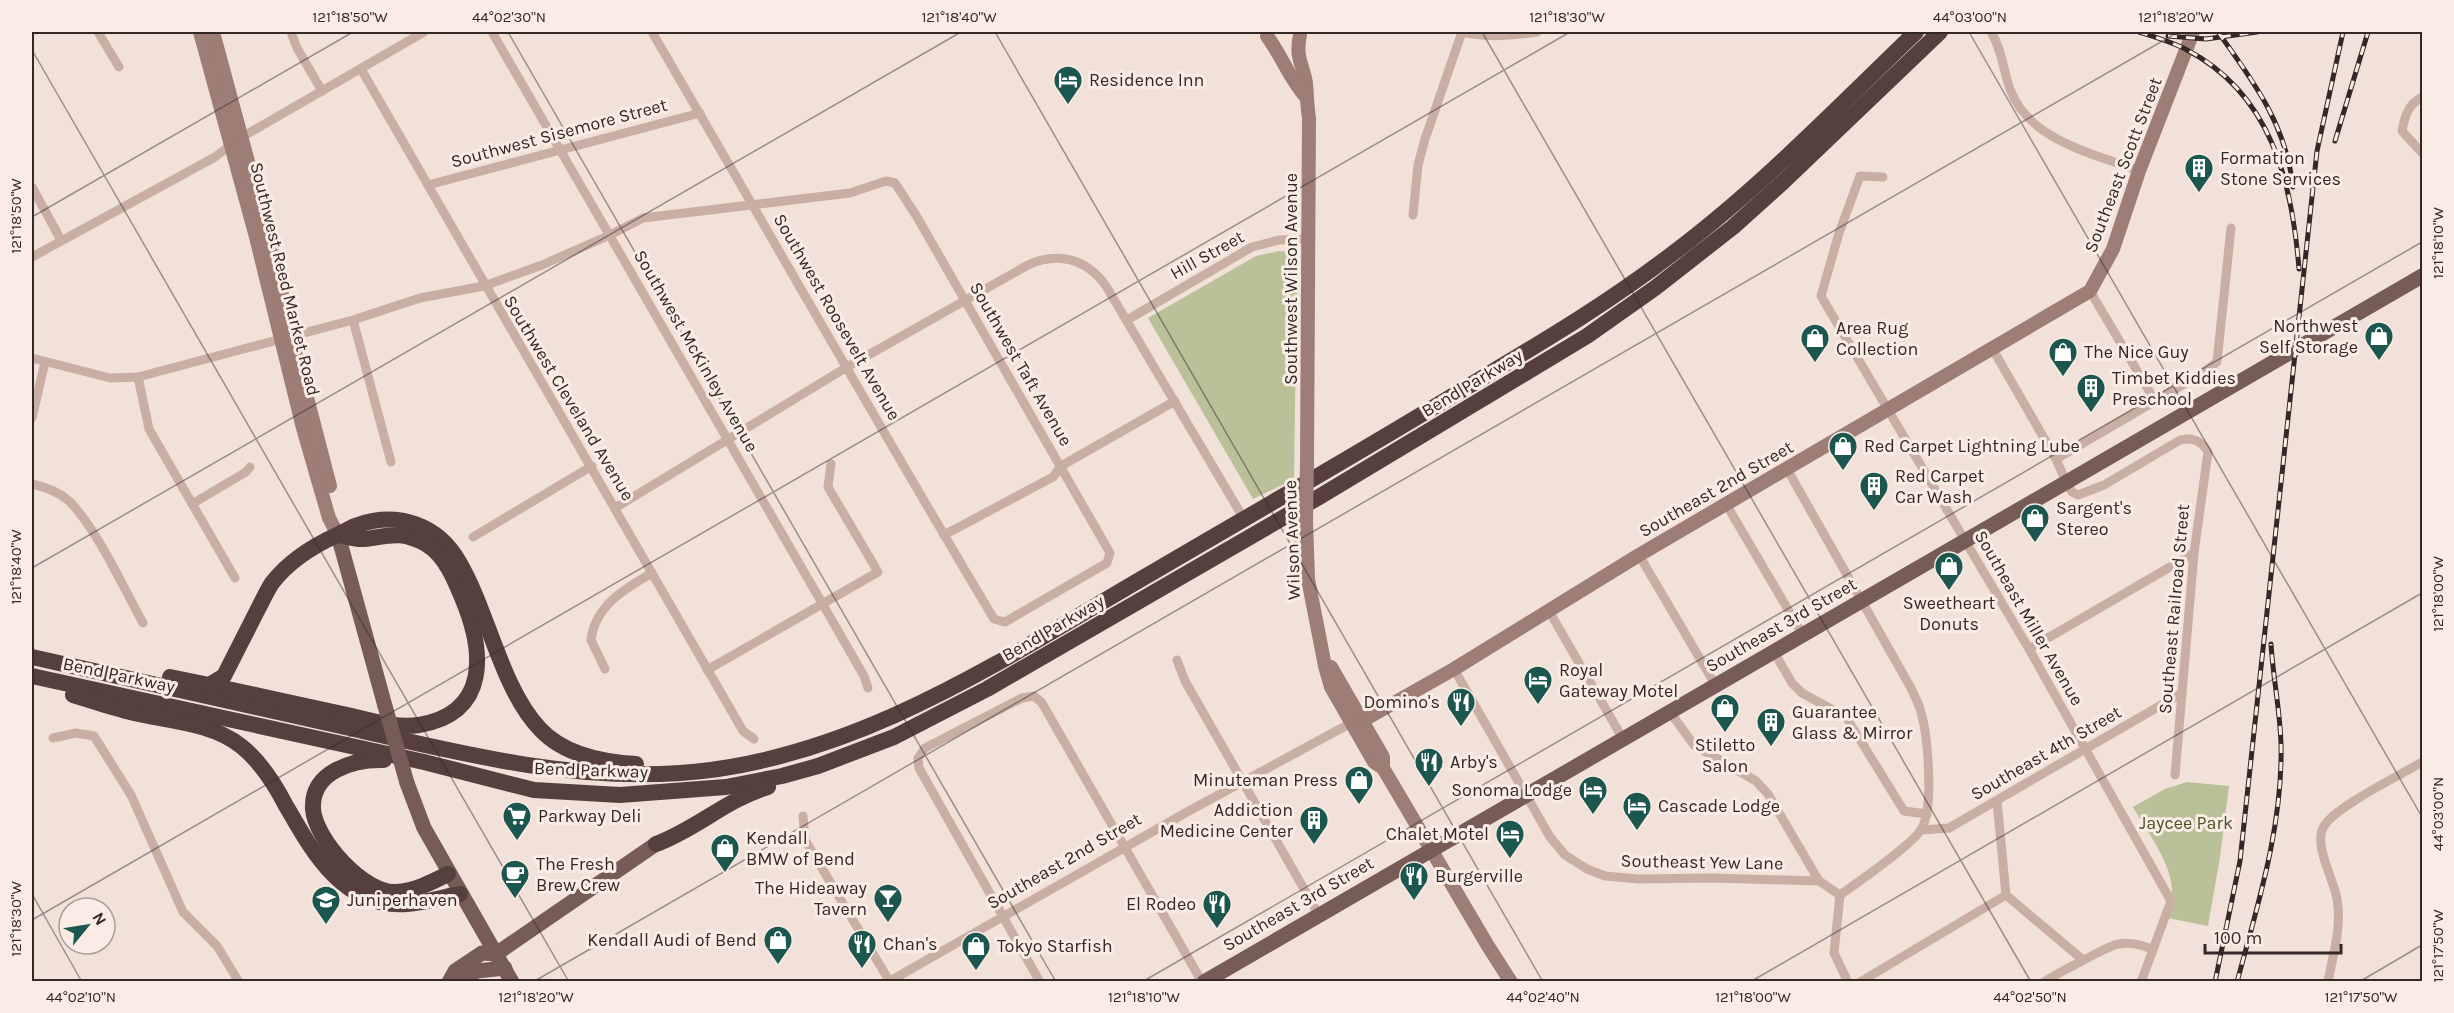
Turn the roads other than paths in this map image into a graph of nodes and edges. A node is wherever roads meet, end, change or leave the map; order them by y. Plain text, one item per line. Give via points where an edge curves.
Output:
1 (98, 32) edge
2 (200, 32) edge
3 (213, 32) edge
4 (291, 32) edge
5 (424, 32) edge
6 (492, 32) edge
7 (652, 32) edge
8 (1462, 32) edge
9 (1537, 32) edge
10 (1916, 32) edge
11 (1940, 32) edge
12 (1991, 32) edge
13 (2193, 32) edge
14 (1301, 33) edge
15 (1265, 34) edge
16 (119, 67) dead end
17 (361, 69) junction
18 (322, 91) junction
19 (1305, 97) junction
20 (2422, 97) edge
21 (700, 113) junction
22 (237, 141) junction
23 (560, 150) junction
24 (2422, 153) edge
25 (2139, 171) junction
26 (1883, 177) dead end
27 (428, 185) junction
28 (32, 187) edge
29 (752, 204) junction
30 (1413, 215) dead end
31 (2231, 228) dead end
32 (610, 236) junction
33 (1309, 239) junction
34 (61, 240) junction
35 (32, 257) edge
36 (2422, 276) edge
37 (484, 286) junction
38 (2090, 291) junction
39 (966, 302) junction
40 (352, 320) junction
41 (1127, 320) junction
42 (286, 338) junction
43 (1992, 348) junction
44 (32, 358) edge
45 (45, 362) junction
46 (847, 367) junction
47 (138, 377) junction
48 (1175, 401) junction
49 (2155, 401) junction
50 (1888, 408) junction
51 (32, 418) edge
52 (728, 439) junction
53 (2056, 459) junction
54 (1307, 461) joint
55 (391, 462) dead end
56 (831, 464) dead end
57 (1061, 465) junction
58 (592, 466) junction
59 (250, 467) dead end
60 (1787, 469) junction
61 (2066, 482) junction
62 (32, 484) edge
63 (192, 504) junction
64 (1726, 504) junction
65 (615, 508) junction
66 (1244, 519) junction
67 (338, 535) junction
68 (944, 535) junction
69 (473, 537) dead end
70 (1965, 541) junction
71 (2194, 553) junction
72 (1639, 555) junction
73 (652, 573) junction
74 (235, 578) dead end
75 (1862, 601) junction
76 (822, 603) junction
77 (1549, 611) junction
78 (994, 619) joint
79 (143, 623) dead end
80 (1803, 635) junction
81 (32, 648) edge
82 (2028, 649) junction
83 (1774, 652) junction
84 (32, 657) edge
85 (1178, 660) dead end
86 (605, 669) dead end
87 (1454, 669) junction
88 (707, 670) junction
89 (32, 676) edge
90 (32, 683) edge
91 (209, 685) junction
92 (1716, 686) junction
93 (868, 688) dead end
94 (2182, 693) junction
95 (1670, 712) junction
96 (1357, 722) junction
97 (53, 738) dead end
98 (754, 739) dead end
99 (1623, 740) junction
100 (2085, 749) junction
101 (424, 762) junction
102 (2422, 762) edge
103 (818, 766) junction
104 (711, 771) junction
105 (2175, 775) dead end
106 (1243, 782) junction
107 (1527, 795) junction
108 (1997, 801) junction
109 (1927, 814) junction
110 (804, 816) dead end
111 (1922, 830) junction
112 (656, 844) joint
113 (1125, 848) junction
114 (1431, 850) junction
115 (448, 874) junction
116 (1819, 881) junction
117 (460, 894) junction
118 (1840, 895) junction
119 (2006, 895) junction
120 (1319, 915) junction
121 (1003, 917) junction
122 (2152, 949) junction
123 (496, 954) junction
124 (2083, 960) junction
125 (508, 975) edge
126 (239, 981) edge
127 (449, 981) edge
128 (457, 981) edge
129 (890, 981) edge
130 (1040, 981) edge
131 (1203, 981) edge
132 (1511, 981) edge
133 (1848, 981) edge
134 (1860, 981) edge
135 (2044, 981) edge
136 (2141, 981) edge
137 (2328, 981) edge

1 - 16 street
2 - 22 street, Southwest Reed Market Road
3 - 22 street, Southwest Reed Market Road
4 - 18 street
5 - 17 street
6 - 23 street, Southwest McKinley Avenue
7 - 21 street, Southwest Roosevelt Avenue
8 - 9 street via 1484,36
8 - 30 street via 1418,165
10 - 66 highway, Bend Parkway via 1744,195 1653,268 1533,348
11 - 103 highway, Bend Parkway via 1733,227 1594,331 1309,502 973,696 894,736
12 - 25 street via 2010,89 2028,118 2055,137
13 - 25 street, Southeast Scott Street
14 - 15 street via 1287,42
14 - 19 street, Southwest Wilson Avenue via 1297,49 1306,82
15 - 19 street, Southwest Wilson Avenue
17 - 18 street
17 - 27 street, Southwest Cleveland Avenue
18 - 22 street
19 - 33 street, Southwest Wilson Avenue via 1309,118
20 - 24 street via 2412,103 2404,116 2402,131
21 - 23 street, Southwest Sisemore Street
21 - 29 street, Southwest Roosevelt Avenue
22 - 34 street via 215,157
22 - 42 street, Southwest Reed Market Road via 274,258
23 - 27 street, Southwest Sisemore Street
23 - 32 street, Southwest McKinley Avenue
25 - 38 street, Southeast Scott Street via 2113,249
26 - 50 street, Southeast Miller Avenue via 1860,176 1821,296
27 - 37 street, Southwest Cleveland Avenue
28 - 34 street
29 - 32 street via 644,218
29 - 39 street, Southwest Taft Avenue via 850,193 886,181 895,183
29 - 46 street, Southwest Roosevelt Avenue
31 - 49 street via 2217,362
32 - 37 street
32 - 52 street, Southwest McKinley Avenue
33 - 41 street, Hill Street via 1280,240 1252,247
33 - 54 street, Southwest Wilson Avenue
34 - 35 street
36 - 61 main road, Southeast 3rd Street
37 - 40 street via 420,298
37 - 58 street, Southwest Cleveland Avenue
38 - 43 street, Southeast 2nd Street
38 - 49 street
39 - 41 street via 1034,262 1063,258 1080,262 1095,273
39 - 46 street
39 - 57 street, Southwest Taft Avenue
40 - 42 street
40 - 55 street
41 - 48 street
42 - 47 street
42 - 67 street, Southwest Reed Market Road via 338,516
43 - 50 street, Southeast 2nd Street
43 - 53 street
44 - 45 street
45 - 47 street via 110,378
45 - 51 street
46 - 52 street
46 - 68 street, Southwest Roosevelt Avenue
47 - 63 street via 149,429
48 - 57 street
48 - 66 street
49 - 53 street
50 - 60 street, Southeast 2nd Street
50 - 70 street, Southeast Miller Avenue
52 - 65 street
52 - 76 street, Southwest McKinley Avenue
53 - 61 street
54 - 96 street, Wilson Avenue, bridge via 1308,579 1323,659
56 - 76 street via 828,487 878,572
57 - 68 street via 1053,477
57 - 78 street, Southwest Taft Avenue via 1110,553 1107,563 1005,622
58 - 65 street, Southwest Cleveland Avenue
58 - 69 street
59 - 63 street
60 - 64 street, Southeast 2nd Street
60 - 75 street
61 - 70 main road, Southeast 3rd Street
61 - 71 street, Southeast Railroad Street via 2078,495 2104,485 2180,440 2198,441 2208,452
62 - 79 street via 68,500 83,518
63 - 74 street
64 - 72 street, Southeast 2nd Street
64 - 80 street
65 - 73 street, Southwest Cleveland Avenue
66 - 104 highway, Bend Parkway via 985,668 873,726 796,753
67 - 91 highway via 317,543 271,584 224,676
67 - 91 highway via 362,540 393,534 412,537 428,545 447,567 468,612 477,646 479,666 473,687 461,705 440,719 409,725
67 - 104 highway via 358,525 401,520 427,528 441,538 463,569 522,706 539,728 559,744 591,758
67 - 115 main road, Southwest Reed Market Road, bridge via 407,783
68 - 78 street, Southwest Roosevelt Avenue
70 - 75 main road, Southeast 3rd Street
70 - 82 street, Southeast Miller Avenue
71 - 82 street
71 - 94 street, Southeast Railroad Street
72 - 77 street, Southeast 2nd Street
72 - 92 street
73 - 86 street via 615,596 596,620 591,640
73 - 88 street, Southwest Cleveland Avenue
75 - 80 main road, Southeast 3rd Street
75 - 109 street via 1920,709 1928,755
76 - 88 street
76 - 93 street, Southwest McKinley Avenue
77 - 87 street, Southeast 2nd Street
77 - 99 street
80 - 83 main road, Southeast 3rd Street
81 - 91 highway
82 - 100 street, Southeast Miller Avenue
83 - 92 main road, Southeast 3rd Street
83 - 109 street via 1802,693 1846,717 1904,811
84 - 104 highway, Bend Parkway via 472,756 648,775
85 - 106 street via 1185,681
87 - 96 street, Southeast 2nd Street
87 - 107 street, Southeast Yew Lane
88 - 98 street, Southwest Cleveland Avenue via 743,731
89 - 101 highway, Bend Parkway
90 - 117 highway via 131,712 202,727 241,746 277,790 326,869 363,897 406,904
92 - 95 main road, Southeast 3rd Street
94 - 100 street, Southeast 4th Street
94 - 105 street, Southeast Railroad Street
95 - 99 main road, Southeast 3rd Street
95 - 116 street via 1694,745 1756,781
96 - 106 street, Southeast 2nd Street
96 - 114 street, Wilson Avenue via 1383,757 1383,768
97 - 126 street via 94,736 131,795 183,912 217,946
99 - 107 main road, Southeast 3rd Street
100 - 108 street, Southeast 4th Street
100 - 122 street, Southeast Miller Avenue via 2171,901
101 - 103 highway, Bend Parkway via 534,790 620,795 726,787
101 - 115 highway via 368,759 328,775 318,786 313,807 316,822 357,876 376,888 394,892 417,888
102 - 137 street via 2334,814 2322,829 2322,851 2340,920
103 - 112 highway via 738,799 677,836
106 - 113 street, Southeast 2nd Street
106 - 120 street
107 - 114 main road, Southeast 3rd Street
107 - 116 street, Southeast Yew Lane via 1550,837 1565,855 1605,876
108 - 111 street, Southeast 4th Street via 1949,828
108 - 119 street
109 - 111 street
110 - 129 street via 805,840
111 - 118 street
112 - 123 main road
113 - 121 street, Southeast 2nd Street
113 - 121 street via 1042,703 1034,696 1022,698 925,748 918,758 919,768
113 - 131 street
114 - 120 main road, Southeast 3rd Street
114 - 132 street, Wilson Avenue
115 - 117 main road, Southwest Reed Market Road
116 - 118 street
117 - 123 main road, Southwest Reed Market Road
118 - 133 street via 1834,952
119 - 124 street
119 - 134 street
120 - 131 main road, Southeast 3rd Street
121 - 129 street, Southeast 2nd Street
121 - 130 street
122 - 124 street via 2123,942 2106,946
122 - 136 street
123 - 125 main road, Southwest Reed Market Road
123 - 127 main road via 482,953 455,971
124 - 135 street
125 - 128 main road via 477,971

